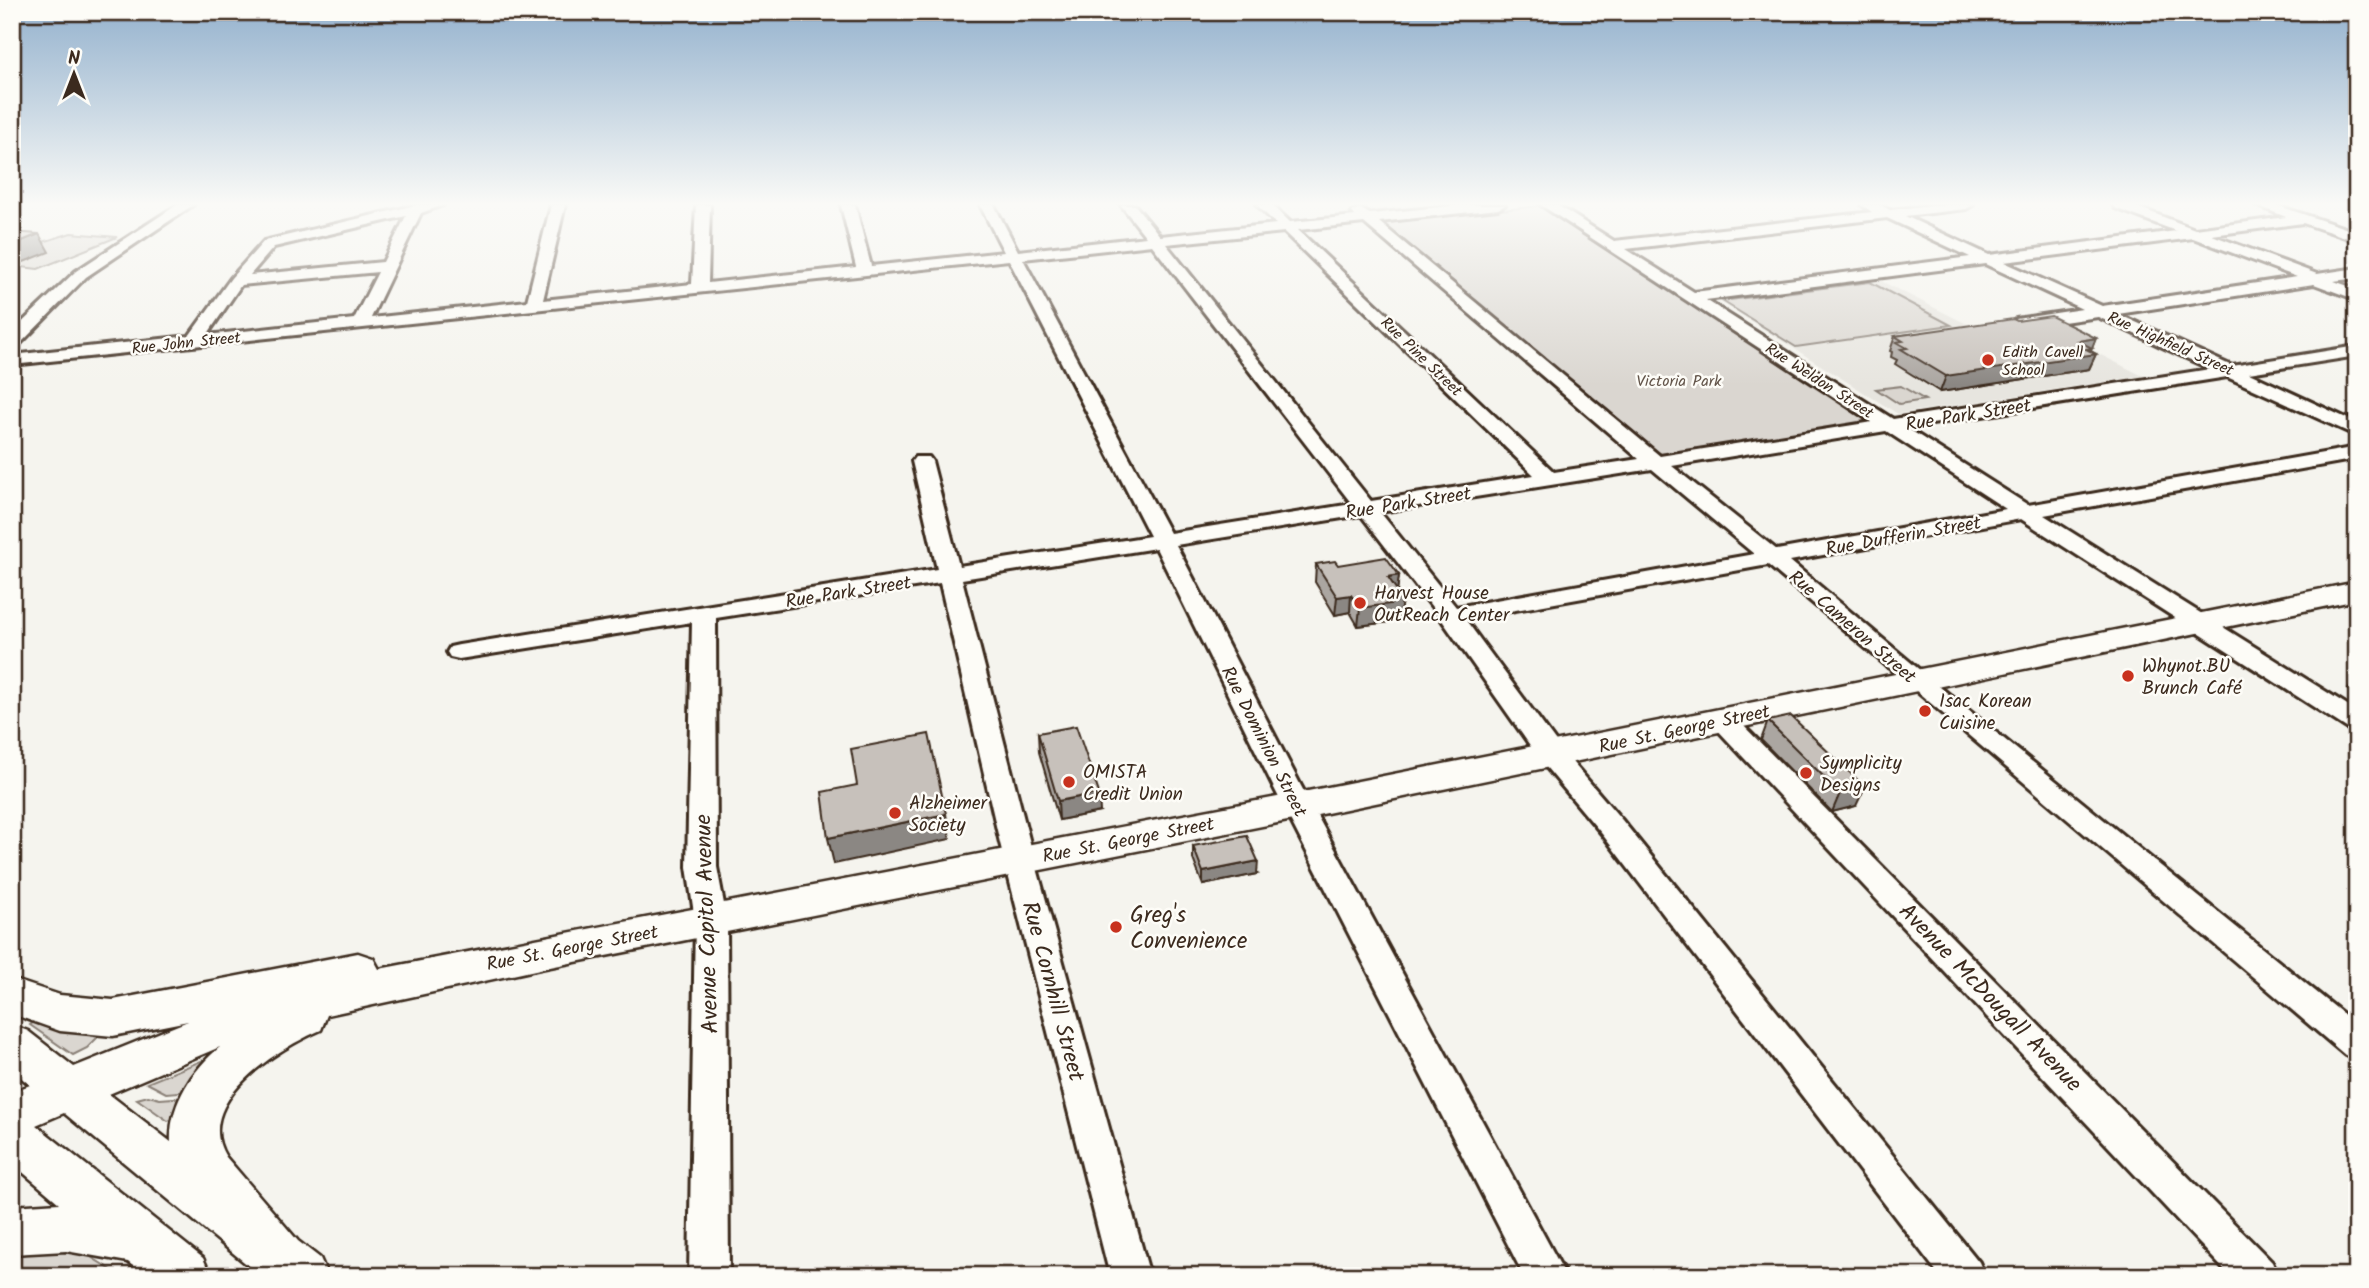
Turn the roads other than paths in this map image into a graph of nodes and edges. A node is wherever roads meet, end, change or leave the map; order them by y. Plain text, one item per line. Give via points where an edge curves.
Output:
1 (94, 265) edge
2 (250, 265) edge
3 (544, 265) edge
4 (701, 265) edge
5 (863, 265) edge
6 (913, 265) edge
7 (1019, 265) edge
8 (1176, 265) edge
9 (1327, 265) edge
10 (1423, 265) edge
11 (1641, 265) edge
12 (1939, 265) edge
13 (2000, 265) edge
14 (2277, 265) edge
15 (388, 266) joint
16 (864, 270) junction
17 (2357, 273) edge
18 (2316, 280) junction
19 (236, 281) junction
20 (700, 288) junction
21 (2357, 295) edge
22 (1691, 297) junction
23 (534, 305) junction
24 (2102, 312) junction
25 (360, 324) junction
26 (2004, 324) edge
27 (194, 341) junction
28 (12, 342) edge
29 (2357, 351) edge
30 (12, 360) edge
31 (2233, 371) junction
32 (1891, 426) junction
33 (2357, 430) edge
34 (2357, 453) edge
35 (922, 461) dead end
36 (1657, 463) junction
37 (1549, 479) junction
38 (1368, 509) junction
39 (2027, 513) junction
40 (1164, 541) junction
41 (1773, 558) junction
42 (950, 575) junction
43 (2357, 591) edge
44 (704, 614) junction
45 (1450, 615) junction
46 (2198, 624) junction
47 (459, 652) dead end
48 (1915, 680) junction
49 (1723, 720) junction
50 (2357, 723) edge
51 (1551, 755) junction
52 (1298, 806) junction
53 (1019, 860) junction
54 (711, 919) junction
55 (540, 953) junction
56 (12, 996) edge
57 (12, 1044) edge
58 (2357, 1045) edge
59 (69, 1090) junction
60 (12, 1113) edge
61 (12, 1134) edge
62 (12, 1230) edge
63 (143, 1240) junction
64 (291, 1266) edge
65 (185, 1276) edge
66 (709, 1276) edge
67 (1130, 1276) edge
68 (1546, 1276) edge
69 (1965, 1276) edge
70 (2258, 1276) edge

1 - 28 street
2 - 19 street
3 - 23 street
4 - 20 street
5 - 16 street
6 - 16 street, Rue John Street
7 - 40 street, Rue Dominion Street
8 - 38 street
9 - 37 street, Rue Pine Street
10 - 36 street, Rue Cameron Street
11 - 22 street, Rue Weldon Street
12 - 22 street
13 - 24 street, Rue Highfield Street
14 - 18 street
15 - 19 street
15 - 25 street
16 - 20 street, Rue John Street
17 - 18 street
18 - 21 street
18 - 24 street
19 - 27 street
20 - 23 street, Rue John Street
22 - 32 street, Rue Weldon Street
23 - 25 street, Rue John Street
24 - 26 street
24 - 31 street, Rue Highfield Street
25 - 27 street, Rue John Street
27 - 30 street, Rue John Street
29 - 31 street, Rue Park Street
31 - 32 street, Rue Park Street
31 - 33 street, Rue Highfield Street
32 - 36 street, Rue Park Street
32 - 39 street, Rue Weldon Street
34 - 39 street, Rue Dufferin Street
35 - 42 street, Rue Cornhill Street
36 - 37 street, Rue Park Street
36 - 41 street, Rue Cameron Street
37 - 38 street, Rue Park Street
38 - 40 street, Rue Park Street
38 - 45 street
39 - 41 street, Rue Dufferin Street
39 - 46 street, Rue Weldon Street
40 - 42 street, Rue Park Street
40 - 52 street, Rue Dominion Street
41 - 45 street, Rue Dufferin Street
41 - 48 street, Rue Cameron Street
42 - 44 street, Rue Park Street
42 - 53 street, Rue Cornhill Street
43 - 46 main road, Rue St. George Street
44 - 47 street, Rue Park Street
44 - 54 street, Avenue Capitol Avenue via 702,867
45 - 51 street
46 - 48 main road, Rue St. George Street
46 - 50 street, Rue Weldon Street
48 - 49 main road, Rue St. George Street
48 - 58 street, Rue Cameron Street
49 - 51 main road, Rue St. George Street
49 - 70 street, Avenue McDougall Avenue
51 - 52 main road, Rue St. George Street
51 - 69 street
52 - 53 main road, Rue St. George Street
52 - 68 street, Rue Dominion Street
53 - 54 main road, Rue St. George Street
53 - 67 street, Rue Cornhill Street
54 - 55 main road, Rue St. George Street
54 - 66 street, Avenue Capitol Avenue
55 - 56 main road via 372,967 113,1018 61,1013
55 - 59 main road, Rue St. George Street via 260,1015
55 - 64 main road via 442,984 302,1019 254,1045 217,1080 201,1105 194,1143 211,1173
57 - 59 main road
59 - 60 main road, Rue St. George Street
59 - 64 main road
61 - 63 main road
62 - 63 main road via 66,1227
63 - 65 main road

